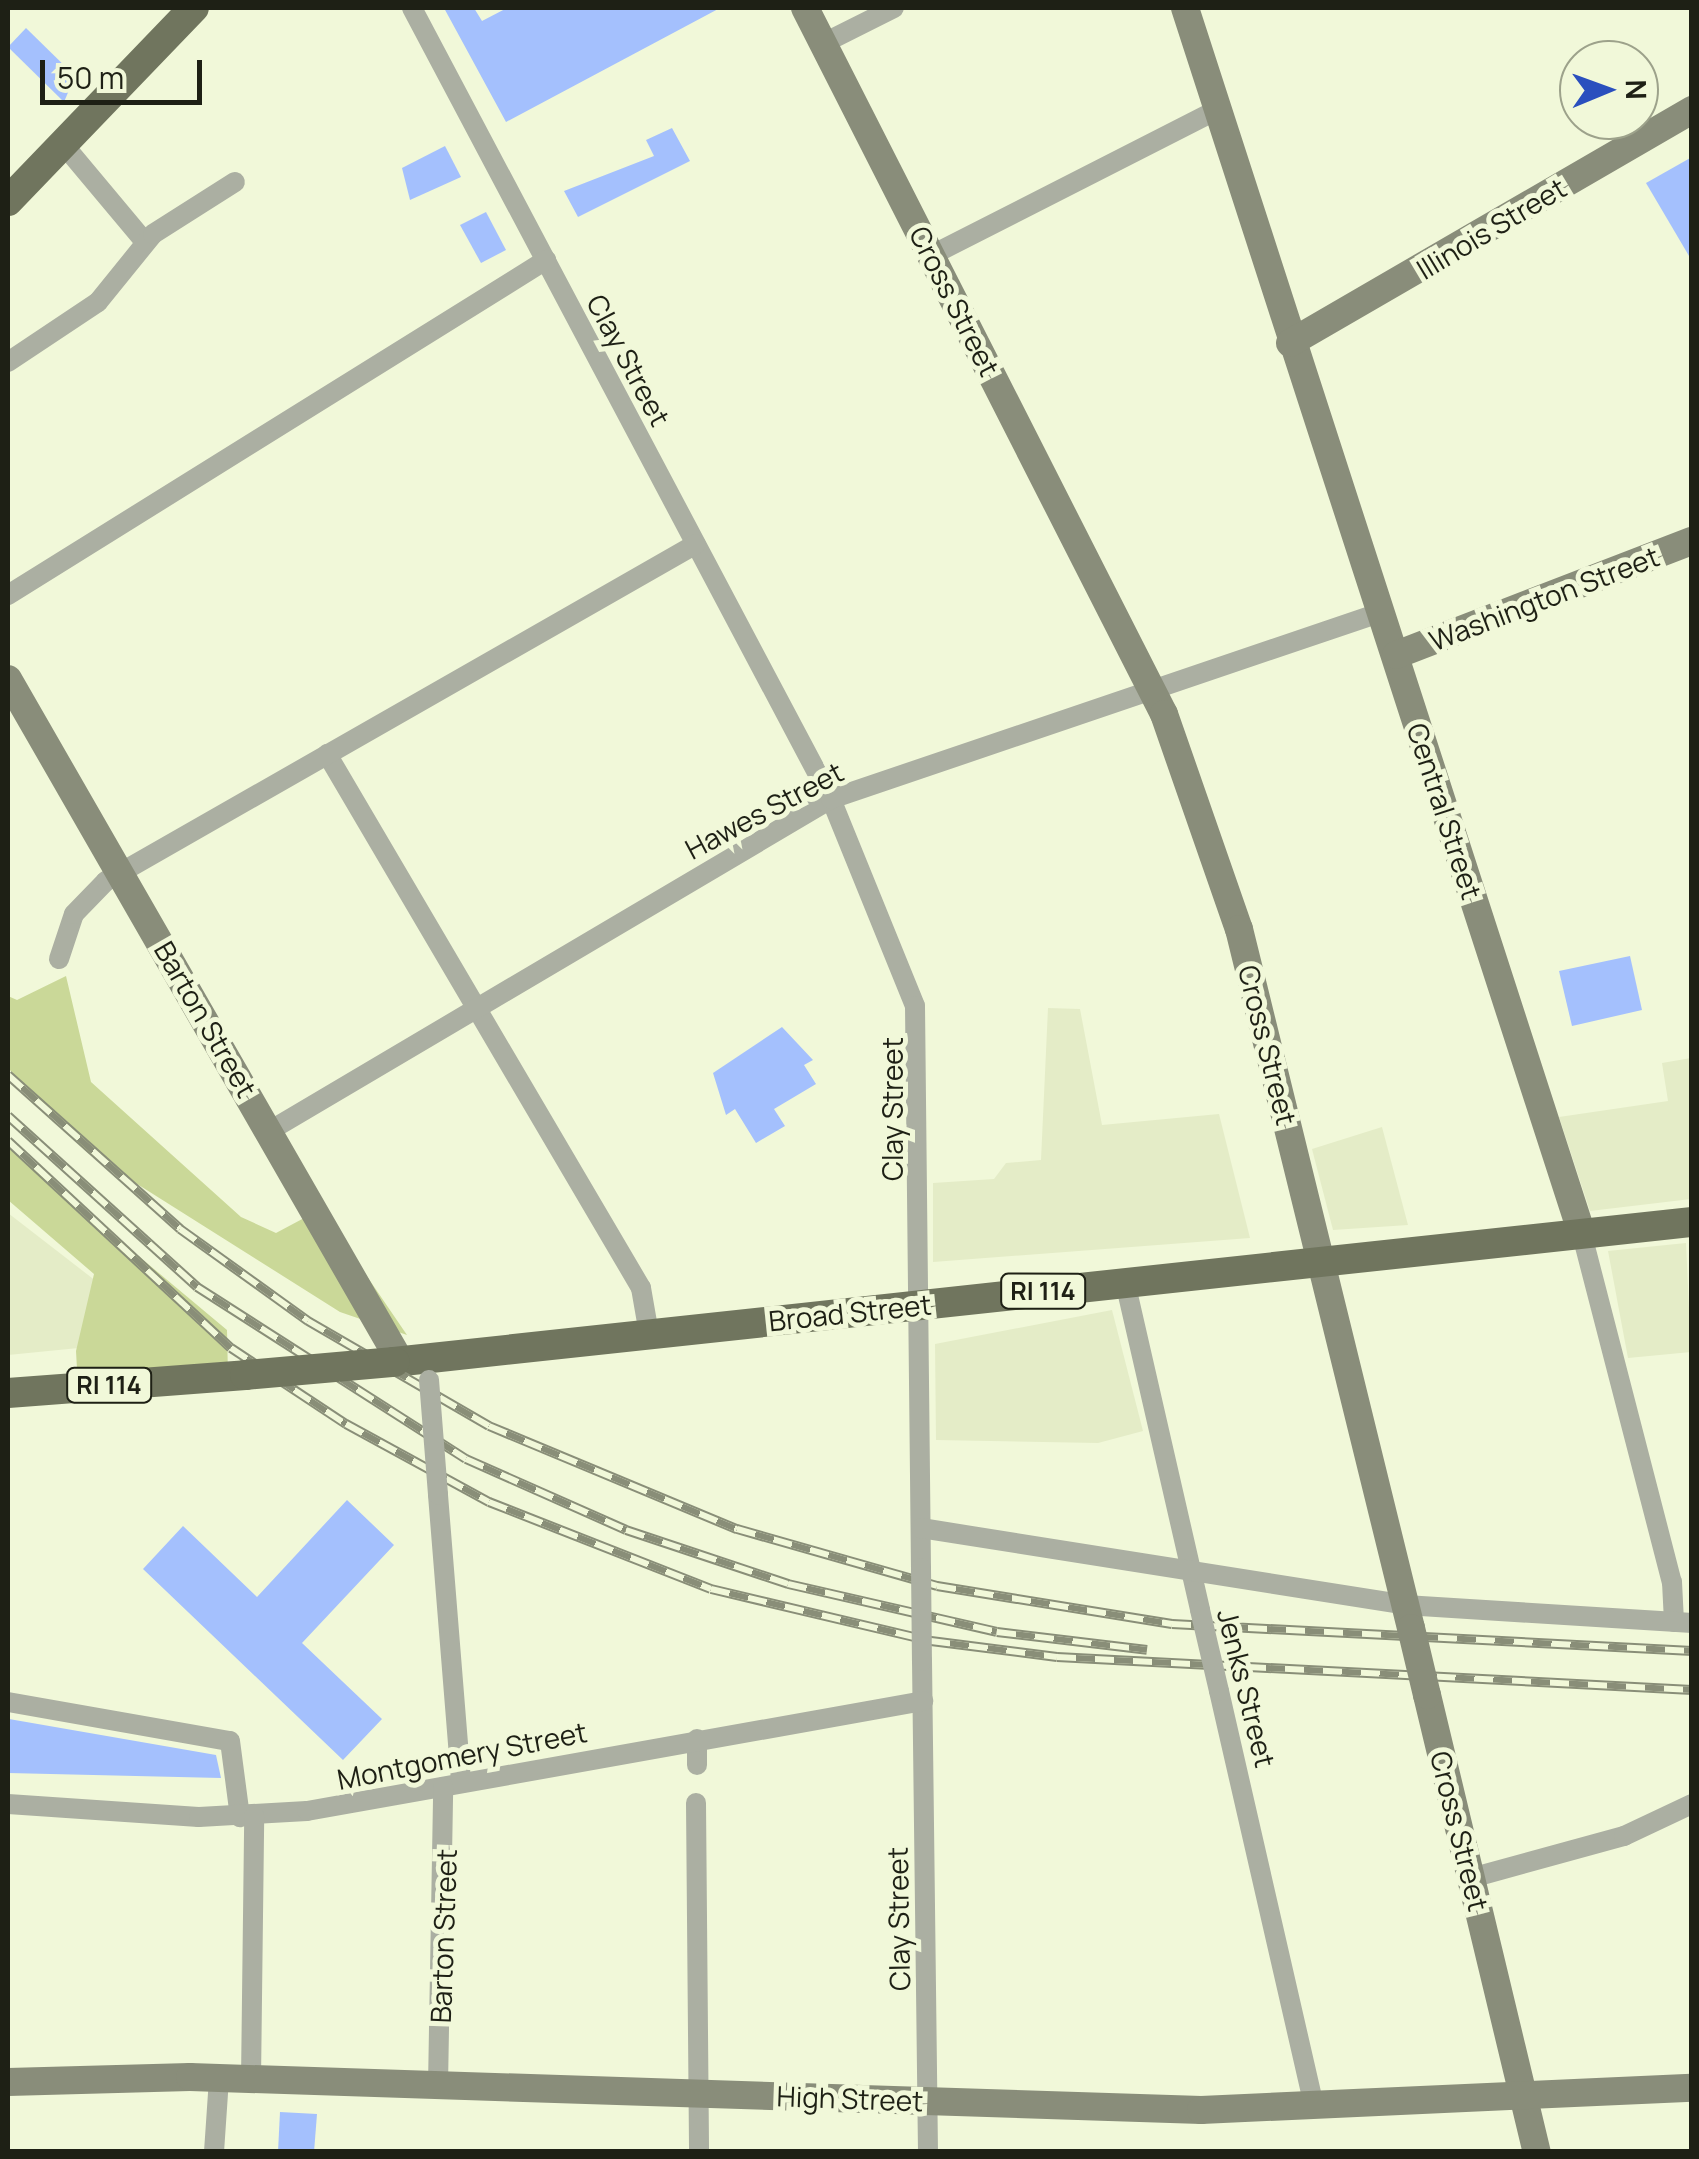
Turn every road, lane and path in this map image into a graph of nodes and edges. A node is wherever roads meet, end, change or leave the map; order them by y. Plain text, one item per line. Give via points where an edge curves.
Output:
1 (194, 8) edge
2 (412, 8) edge
3 (805, 8) edge
4 (894, 8) edge
5 (1185, 8) edge
6 (824, 44) junction
7 (1218, 110) junction
8 (1692, 110) edge
9 (64, 144) junction
10 (235, 182) dead end
11 (8, 201) edge
12 (144, 242) junction
13 (932, 256) junction
14 (546, 260) junction
15 (1290, 343) junction
16 (8, 362) edge
17 (1692, 540) edge
18 (696, 544) junction
19 (8, 595) edge
20 (1382, 612) junction
21 (1396, 655) junction
22 (8, 679) edge
23 (1155, 693) junction
24 (327, 754) junction
25 (831, 799) junction
26 (120, 872) junction
27 (59, 959) dead end
28 (476, 1008) junction
29 (271, 1130) junction
30 (1692, 1222) edge
31 (1580, 1231) junction
32 (1320, 1261) junction
33 (1124, 1282) junction
34 (918, 1305) junction
35 (649, 1334) junction
36 (412, 1365) junction
37 (8, 1393) edge
38 (920, 1528) junction
39 (1189, 1565) junction
40 (1408, 1616) junction
41 (1683, 1622) edge
42 (922, 1701) junction
43 (8, 1702) edge
44 (696, 1740) junction
45 (696, 1765) dead end
46 (452, 1785) junction
47 (696, 1803) dead end
48 (8, 1804) edge
49 (1692, 1804) edge
50 (247, 1817) junction
51 (1471, 1878) junction
52 (219, 2079) junction
53 (251, 2080) junction
54 (8, 2082) edge
55 (438, 2086) junction
56 (1692, 2088) edge
57 (698, 2094) junction
58 (1524, 2096) junction
59 (927, 2101) junction
60 (1314, 2106) junction
61 (214, 2152) edge
62 (699, 2152) edge
63 (928, 2152) edge
64 (1537, 2152) edge

1 - 9 main road
2 - 14 street, Clay Street
3 - 6 main road, Cross Street
4 - 6 street
5 - 7 main road, Central Street
6 - 13 main road, Cross Street
7 - 13 street
7 - 15 main road, Central Street
8 - 15 main road, Illinois Street
9 - 11 main road
9 - 12 street
10 - 12 street
12 - 16 street via 98,302
13 - 23 main road, Cross Street
14 - 18 street, Clay Street
14 - 19 street
15 - 20 main road, Central Street
17 - 21 main road, Washington Street
18 - 24 street
18 - 25 street, Clay Street
20 - 21 main road, Central Street
20 - 23 street, Hawes Street
21 - 31 main road, Central Street
22 - 26 main road, Barton Street
23 - 25 street, Hawes Street
23 - 32 main road, Cross Street via 1239,929
24 - 26 street
24 - 28 street
25 - 28 street, Hawes Street
25 - 34 street, Clay Street via 919,1021
26 - 27 street via 74,914
26 - 29 main road, Barton Street
28 - 29 street, Hawes Street
28 - 35 street via 641,1288
29 - 36 main road, Barton Street
30 - 31 main road, Broad Street / RI 114
31 - 32 main road, Broad Street / RI 114
31 - 41 street, Central Street
32 - 33 main road, Broad Street / RI 114
32 - 40 main road, Cross Street
33 - 34 main road, Broad Street / RI 114
33 - 39 street, Jenks Street
34 - 35 main road, Broad Street / RI 114
34 - 38 street, Clay Street
35 - 36 main road, Broad Street / RI 114
36 - 37 main road, Broad Street / RI 114, bridge
36 - 46 street, Barton Street, bridge via 438,1495
38 - 39 street
38 - 42 street, Clay Street, bridge
39 - 40 street
39 - 60 street, Jenks Street, bridge
40 - 41 street
40 - 51 main road, Cross Street, bridge
42 - 44 street, Montgomery Street
42 - 59 street, Clay Street
43 - 50 street via 230,1741
44 - 45 street
44 - 46 street, Montgomery Street
46 - 50 street, Montgomery Street
46 - 55 street, Barton Street
47 - 57 street
48 - 50 street, Montgomery Street
49 - 51 street via 1624,1836
50 - 53 street
51 - 58 main road, Cross Street
52 - 53 main road, High Street
52 - 54 main road, High Street
52 - 61 street
53 - 55 main road, High Street
55 - 57 main road, High Street
56 - 58 main road, High Street
57 - 59 main road, High Street
57 - 62 street
58 - 60 main road, High Street
58 - 64 main road, Cross Street
59 - 60 main road, High Street
59 - 63 street, Clay Street

